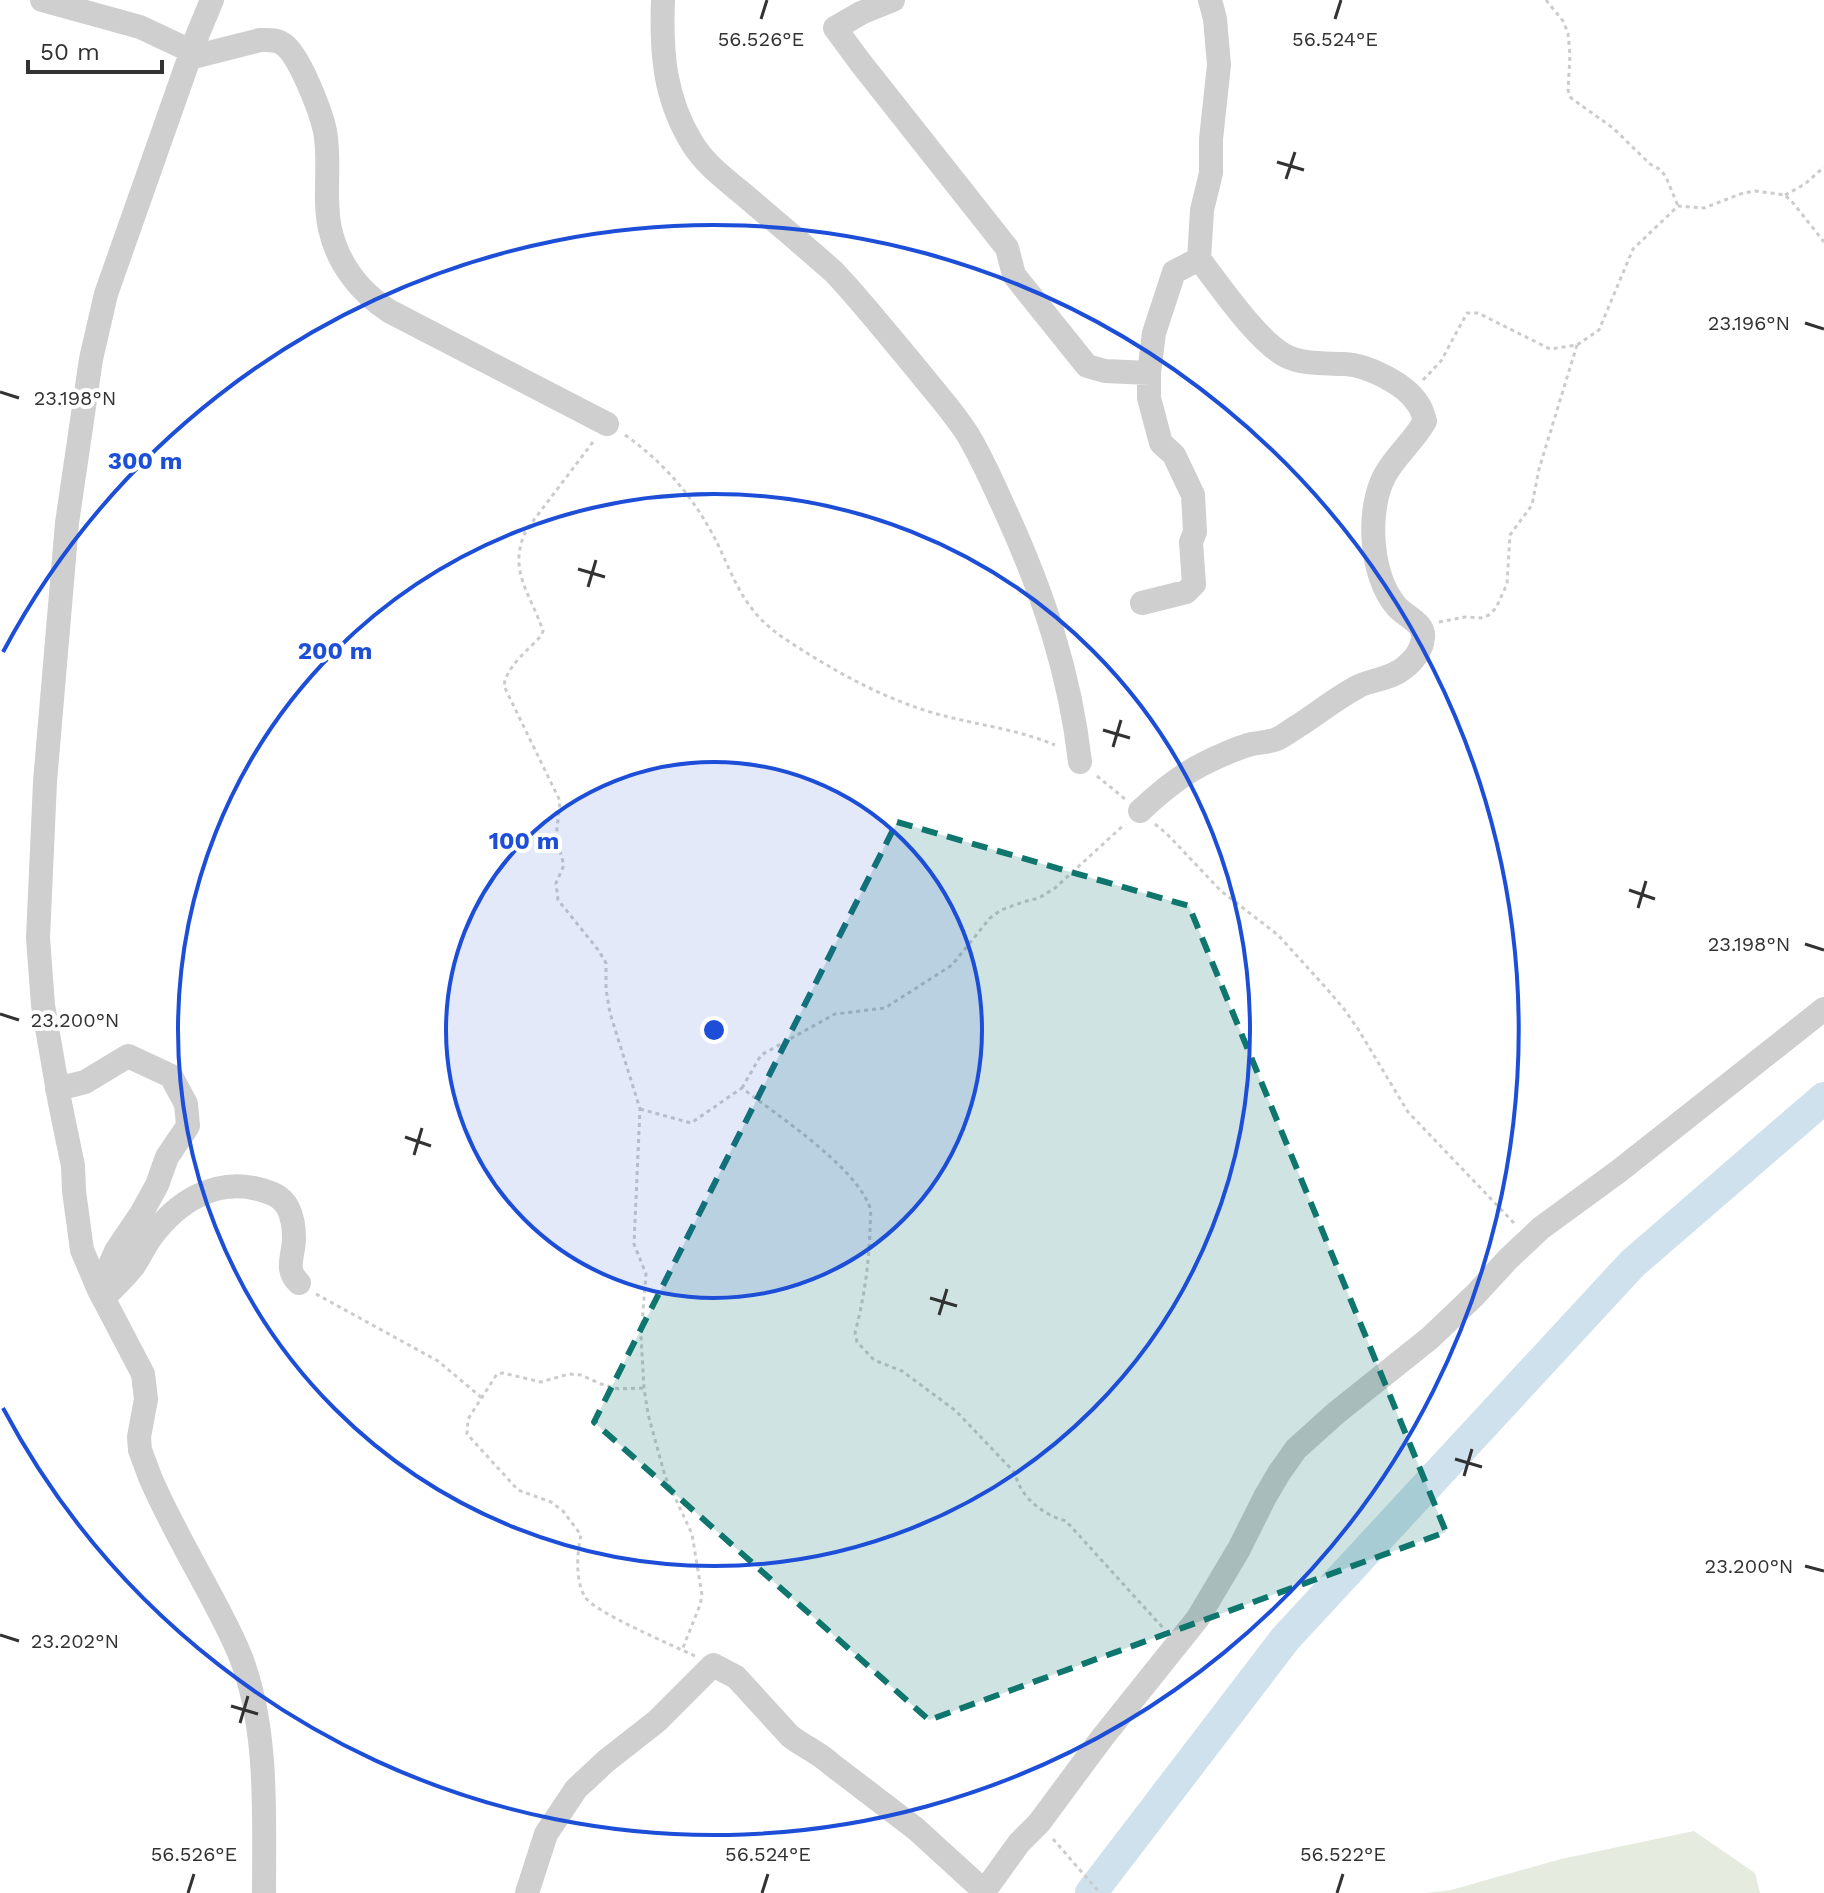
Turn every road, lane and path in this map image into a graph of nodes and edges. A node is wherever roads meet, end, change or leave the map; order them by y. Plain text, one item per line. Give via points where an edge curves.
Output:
1 (42, 0) edge
2 (212, 0) edge
3 (663, 0) edge
4 (893, 0) edge
5 (1210, 0) edge
6 (1546, 0) edge
7 (190, 54) junction
8 (1824, 167) edge
9 (1785, 195) junction
10 (1678, 206) junction
11 (1824, 242) edge
12 (1199, 259) junction
13 (1577, 345) junction
14 (1149, 373) junction
15 (1410, 394) junction
16 (607, 424) junction
17 (1142, 603) dead end
18 (1422, 630) junction
19 (1080, 762) junction
20 (1140, 811) junction
21 (1824, 1009) edge
22 (742, 1088) junction
23 (57, 1089) junction
24 (640, 1109) junction
25 (1529, 1239) junction
26 (299, 1283) joint
27 (101, 1294) junction
28 (644, 1388) junction
29 (482, 1398) junction
30 (1177, 1644) junction
31 (682, 1650) junction
32 (713, 1665) junction
33 (1039, 1823) junction
34 (984, 1892) edge
35 (264, 1893) edge
36 (527, 1893) edge
37 (1100, 1893) edge

1 - 7 street via 140,27
2 - 7 street
3 - 19 street via 666,79 692,144 712,168 840,278 968,435 1051,622
4 - 14 street via 835,28 1007,248 1014,275 1087,366
5 - 12 street via 1219,65
6 - 10 path via 1568,33 1571,98 1661,170
7 - 16 street via 260,40 285,44 303,73 325,132 334,240 345,267 367,295
7 - 23 street via 106,294 67,523 38,938
8 - 9 path
9 - 10 path via 1756,191 1704,208
9 - 11 path
10 - 13 path via 1633,249 1599,330
12 - 14 street via 1174,272 1154,333
12 - 15 street via 1245,317 1287,357 1366,368
13 - 15 path via 1550,349 1478,313 1467,313 1441,361
13 - 18 path via 1532,505 1510,535 1507,584 1496,608 1481,618 1445,620
14 - 17 street via 1149,398 1161,443 1174,455 1193,495 1195,576 1186,592
15 - 18 street via 1425,421 1380,485 1374,538 1389,596
16 - 19 path via 663,465 690,497 747,602 782,637 878,693 939,715 1043,740
16 - 24 path via 522,538 519,571 543,631 504,686 560,801 556,838 564,865 556,883 558,900 606,963 607,1001
18 - 20 street via 1421,646 1401,670 1359,686 1276,739 1236,749 1191,770
19 - 20 path
20 - 22 path via 1055,888 990,918 952,965 885,1008 835,1014 761,1055
20 - 25 path via 1221,891 1278,935 1344,1009 1408,1112
21 - 25 street
22 - 24 path via 691,1123
22 - 30 path via 823,1150 870,1207 857,1342 874,1360 902,1371 956,1411 1015,1473 1022,1492 1037,1507 1066,1521
23 - 27 street via 82,1250
23 - 27 street via 85,1082 128,1056 171,1076 186,1104 188,1126 116,1251
24 - 28 path via 634,1244 646,1274
25 - 30 street via 1430,1338 1296,1449 1198,1618
26 - 27 street via 290,1269 294,1237 287,1206 274,1193 221,1187 179,1207 132,1268
26 - 29 path via 428,1354
27 - 35 street via 143,1374 146,1399 139,1437 146,1469 231,1635 253,1692 262,1777
28 - 29 path via 619,1389 581,1375 541,1382 503,1373
28 - 31 path via 665,1476 692,1534 699,1567 700,1605
29 - 31 path via 468,1419 467,1434 518,1490 551,1502 573,1523 581,1535 579,1575 585,1597
30 - 33 street
31 - 32 path
32 - 34 street via 736,1677 790,1736 916,1829
32 - 36 street via 576,1789 546,1834
33 - 34 street
33 - 37 path

